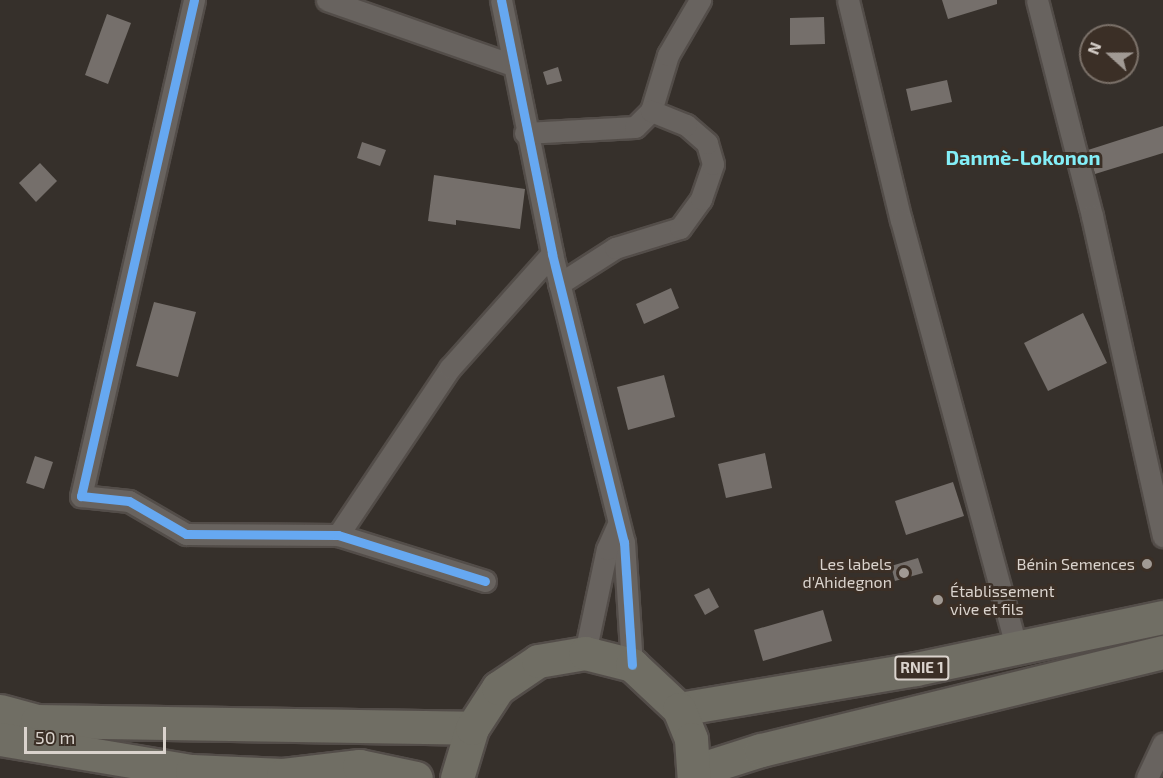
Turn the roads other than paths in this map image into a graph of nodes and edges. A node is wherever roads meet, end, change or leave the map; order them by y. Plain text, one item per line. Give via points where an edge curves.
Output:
1 (194, 0) edge
2 (327, 0) edge
3 (501, 0) edge
4 (700, 0) edge
5 (848, 0) edge
6 (1037, 0) edge
7 (513, 65) junction
8 (651, 111) junction
9 (525, 133) junction
10 (552, 254) junction
11 (559, 284) junction
12 (618, 524) junction
13 (338, 535) junction
14 (1163, 536) edge
15 (485, 581) dead end
16 (1163, 617) edge
17 (1017, 649) junction
18 (1163, 652) edge
19 (585, 653) junction
20 (632, 665) junction
21 (0, 702) edge
22 (679, 709) junction
23 (0, 711) edge
24 (37, 721) junction
25 (472, 728) junction
26 (0, 739) edge
27 (1163, 742) edge
28 (193, 775) edge
29 (695, 775) edge
30 (416, 778) edge
31 (457, 778) edge
32 (1147, 778) edge

1 - 13 street via 81,496 129,501 186,534
2 - 7 street
3 - 7 street
4 - 8 street via 668,55
5 - 17 street via 901,220
6 - 14 street via 1092,216
7 - 9 street
8 - 9 street via 635,127
8 - 11 street via 686,125 707,143 713,164 701,199 680,228 615,248
9 - 10 street
10 - 11 street
10 - 13 street via 450,368
11 - 12 street
12 - 19 street via 605,560
12 - 20 street via 626,564
13 - 15 street
16 - 17 highway, RNIE 1
17 - 22 highway, RNIE 1
18 - 29 highway, RNIE 1 via 761,750
19 - 20 highway, RNIE 1
19 - 25 highway, RNIE 1 via 538,661 498,688
20 - 22 highway, RNIE 1
21 - 24 street
22 - 29 highway, RNIE 1 via 691,739
23 - 24 highway
24 - 25 highway
25 - 31 highway, RNIE 1
26 - 28 highway
27 - 32 street
28 - 30 highway via 283,775 359,766

